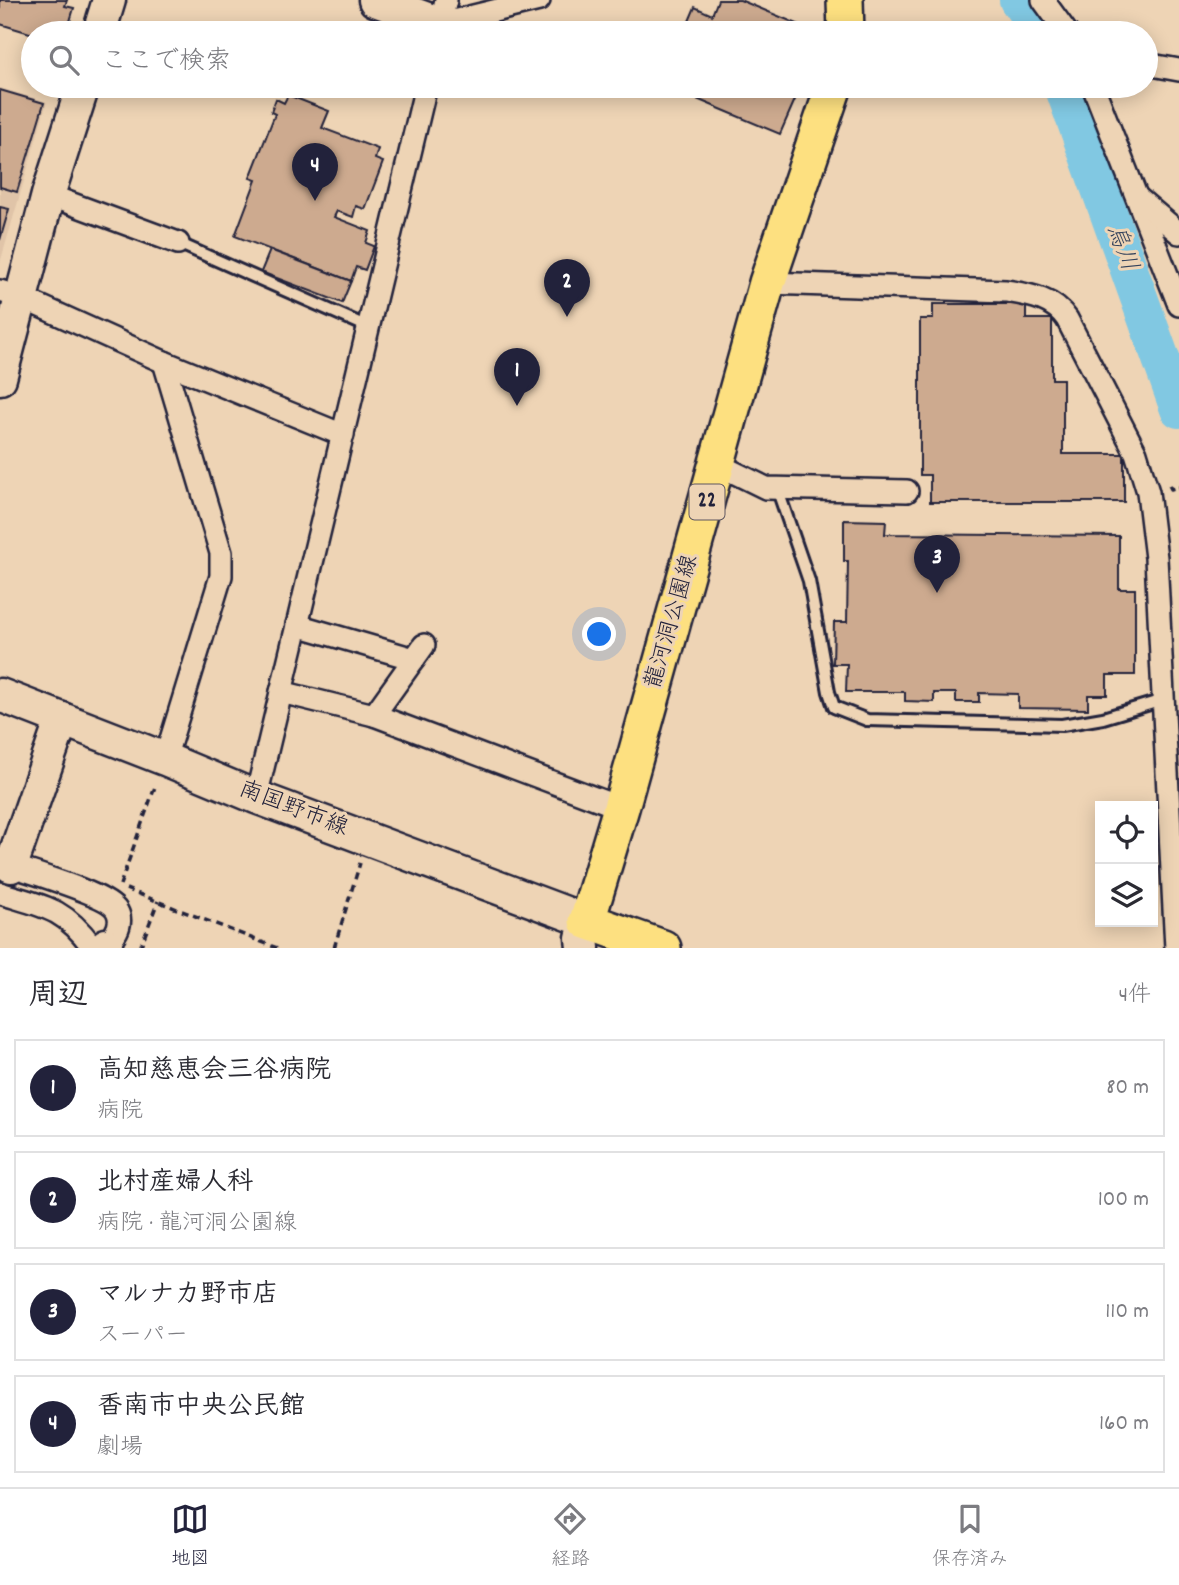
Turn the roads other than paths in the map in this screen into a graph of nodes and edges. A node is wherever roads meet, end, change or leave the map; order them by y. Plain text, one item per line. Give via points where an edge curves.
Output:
1 (109, 0) edge
2 (375, 0) edge
3 (539, 0) edge
4 (845, 0) edge
5 (1043, 0) edge
6 (442, 19) edge
7 (103, 21) edge
8 (846, 21) edge
9 (1058, 21) edge
10 (1158, 66) edge
11 (1179, 70) edge
12 (79, 98) edge
13 (423, 98) edge
14 (830, 98) edge
15 (1098, 98) edge
16 (48, 195) junction
17 (1136, 197) junction
18 (1179, 233) edge
19 (178, 243) joint
20 (767, 284) junction
21 (10, 294) edge
22 (1179, 305) edge
23 (368, 327) junction
24 (164, 362) junction
25 (0, 378) edge
26 (342, 435) junction
27 (717, 464) junction
28 (776, 488) junction
29 (907, 491) dead end
30 (297, 625) junction
31 (281, 692) junction
32 (0, 695) edge
33 (1163, 700) junction
34 (374, 715) junction
35 (62, 719) junction
36 (165, 759) junction
37 (256, 797) junction
38 (621, 808) junction
39 (4, 874) edge
40 (585, 935) edge
41 (106, 947) edge
42 (663, 948) edge
43 (1176, 948) edge

1 - 7 main road
2 - 6 main road
3 - 6 street
4 - 8 main road
5 - 9 street
10 - 11 street
12 - 16 main road
13 - 23 street
14 - 20 main road, 龍河洞公園線 / 22
15 - 17 street
16 - 19 street
16 - 21 main road
17 - 18 street
17 - 22 street
19 - 23 lane
20 - 27 main road, 龍河洞公園線 / 22
20 - 33 street via 1006,291 1038,297 1060,309 1136,453 1148,492
21 - 24 street
21 - 25 main road
23 - 26 street
24 - 26 street
24 - 36 street via 221,553 221,576
26 - 30 street
27 - 28 street via 766,488
27 - 38 main road, 龍河洞公園線 / 22
28 - 29 street
28 - 33 lane via 809,581 834,707 867,720 1062,725
30 - 31 street
30 - 34 street via 419,652
31 - 34 street
31 - 37 street
32 - 35 main road, 南国野市線
33 - 43 street
34 - 38 street
35 - 36 main road, 南国野市線
35 - 39 main road
36 - 37 main road, 南国野市線
37 - 40 main road, 南国野市線 via 368,839
38 - 40 main road, 龍河洞公園線 / 22
39 - 41 street via 69,919 91,945
39 - 41 street via 101,898 117,909 120,921
40 - 42 main road

